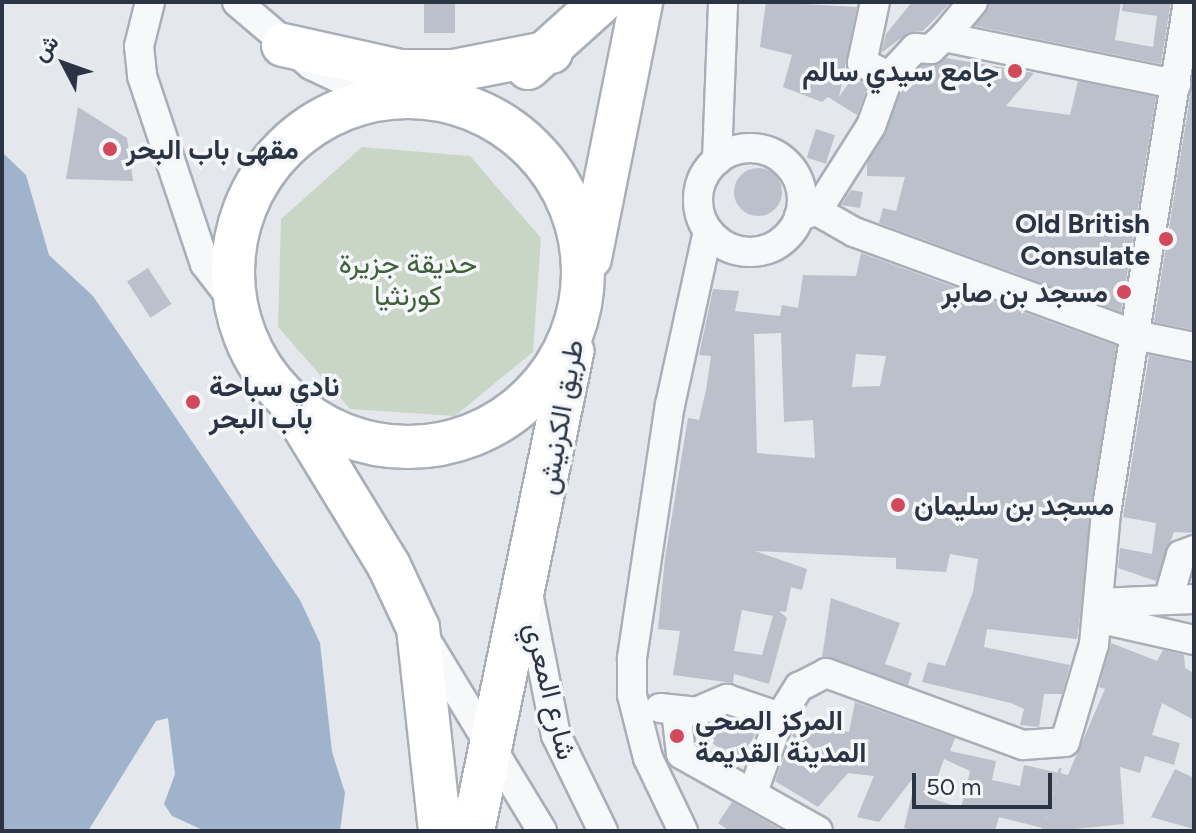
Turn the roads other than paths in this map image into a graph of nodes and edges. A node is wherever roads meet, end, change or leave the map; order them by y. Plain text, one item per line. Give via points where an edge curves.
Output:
1 (150, 2) edge
2 (237, 2) edge
3 (601, 2) edge
4 (641, 2) edge
5 (723, 2) edge
6 (875, 2) edge
7 (973, 2) edge
8 (1188, 2) edge
9 (944, 37) junction
10 (283, 45) junction
11 (551, 52) junction
12 (889, 76) junction
13 (1182, 76) edge
14 (381, 98) junction
15 (449, 100) junction
16 (717, 160) junction
17 (808, 214) junction
18 (708, 231) junction
19 (235, 303) junction
20 (581, 304) junction
21 (1135, 335) junction
22 (1194, 347) edge
23 (287, 399) junction
24 (1194, 550) edge
25 (528, 591) junction
26 (1181, 599) edge
27 (1098, 610) junction
28 (418, 628) junction
29 (1194, 640) edge
30 (635, 704) junction
31 (676, 710) junction
32 (780, 717) junction
33 (487, 749) junction
34 (681, 754) junction
35 (653, 769) junction
36 (753, 792) junction
37 (440, 831) edge
38 (473, 831) edge
39 (542, 831) edge
40 (603, 831) edge
41 (683, 831) edge
42 (818, 831) edge

1 - 19 street via 139,46 142,76 205,264
2 - 10 street
3 - 11 highway
4 - 20 highway, طريق الكرنيش
5 - 16 street
6 - 12 street via 862,63
7 - 9 street
8 - 13 street
9 - 12 street via 931,49 915,48
9 - 13 street
10 - 11 highway via 400,71 453,71
10 - 14 street
11 - 15 highway via 520,74
12 - 17 street via 871,126
13 - 21 street
14 - 15 highway
14 - 19 highway via 322,118 257,183 235,241
15 - 20 highway via 491,116 556,176 578,230
16 - 17 street via 752,148 780,157 799,183
16 - 18 street via 699,193
17 - 18 street via 765,250 732,249
17 - 21 street
18 - 30 street via 650,526 632,658
19 - 23 highway via 251,349
20 - 23 highway via 551,373 526,401 462,439 387,446 339,433
20 - 25 highway, طريق الكرنيش
21 - 22 street
21 - 27 street
23 - 28 highway via 389,566
24 - 26 street via 1181,555
25 - 33 highway, طريق الكرنيش
25 - 40 street, شارع المعري via 556,735
26 - 27 street
27 - 29 street
27 - 32 street via 1065,742 1023,745 826,673 799,687
28 - 33 street
28 - 37 highway
30 - 31 street
30 - 35 street
31 - 32 street via 696,712 727,699
31 - 34 street
32 - 36 street
33 - 38 highway, طريق الكرنيش
33 - 39 street
34 - 35 street
34 - 36 street
35 - 41 street
36 - 42 street

